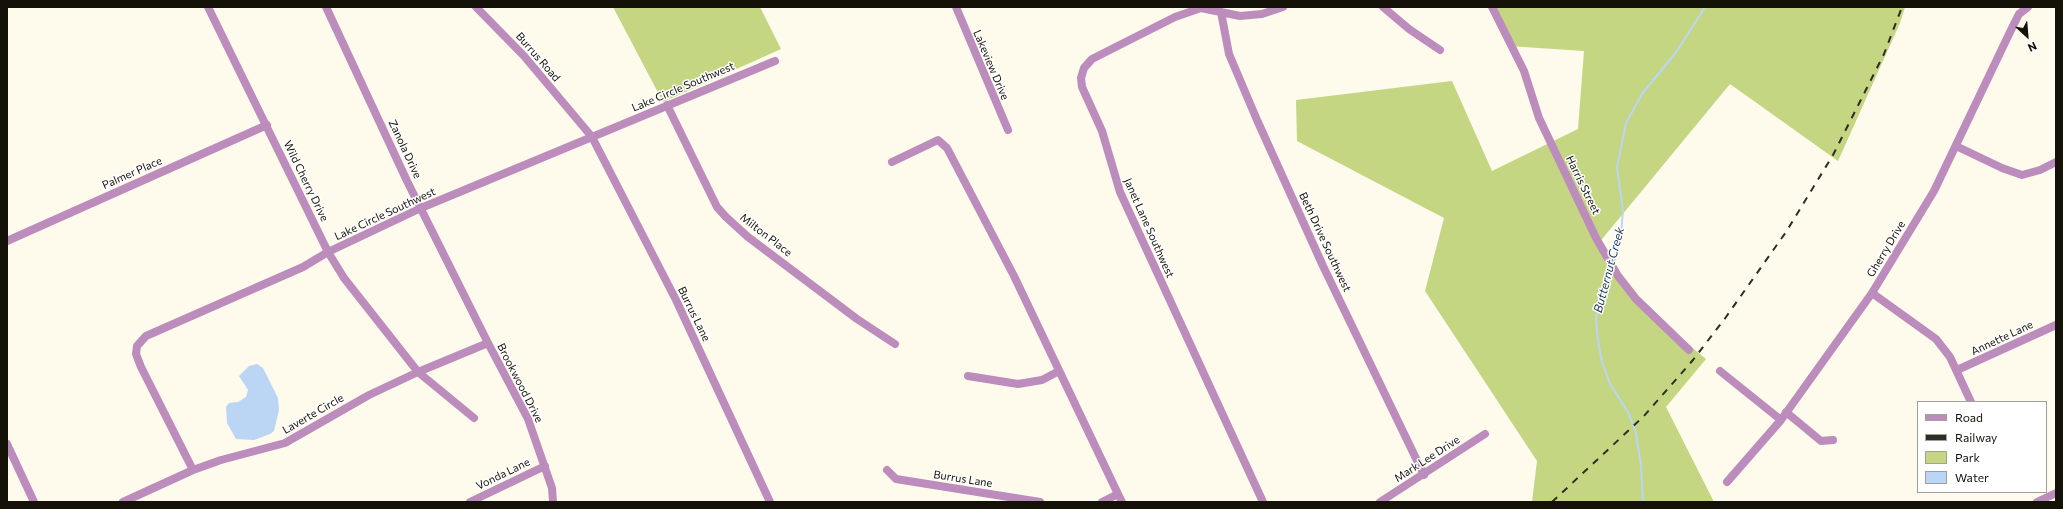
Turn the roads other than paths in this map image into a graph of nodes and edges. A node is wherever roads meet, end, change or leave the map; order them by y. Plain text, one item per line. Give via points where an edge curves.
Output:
1 (208, 7) edge
2 (326, 7) edge
3 (476, 7) edge
4 (956, 7) edge
5 (1283, 7) edge
6 (1383, 7) edge
7 (1492, 7) edge
8 (2028, 7) edge
9 (1221, 12) junction
10 (1440, 50) dead end
11 (775, 61) dead end
12 (668, 104) junction
13 (267, 125) junction
14 (1008, 130) dead end
15 (592, 137) junction
16 (1956, 146) junction
17 (892, 162) dead end
18 (2056, 162) edge
19 (421, 208) junction
20 (7, 241) edge
21 (328, 252) junction
22 (1872, 293) junction
23 (2056, 325) edge
24 (488, 343) junction
25 (895, 344) dead end
26 (1689, 350) dead end
27 (1957, 370) junction
28 (1720, 371) dead end
29 (418, 372) junction
30 (1059, 372) junction
31 (968, 376) dead end
32 (1971, 401) edge
33 (1786, 412) junction
34 (474, 418) dead end
35 (1780, 420) junction
36 (1485, 434) dead end
37 (1833, 440) dead end
38 (7, 444) edge
39 (545, 466) junction
40 (193, 470) junction
41 (887, 470) dead end
42 (1424, 475) junction
43 (1727, 482) dead end
44 (2056, 493) edge
45 (1118, 494) junction
46 (34, 502) edge
47 (123, 502) edge
48 (470, 502) edge
49 (553, 502) edge
50 (770, 502) edge
51 (1040, 502) edge
52 (1102, 502) edge
53 (1122, 502) edge
54 (1263, 502) edge
55 (1380, 502) edge
56 (2037, 502) edge

1 - 13 street, Wild Cherry Drive
2 - 19 street, Zanola Drive
3 - 15 street, Burrus Road via 524,56
4 - 14 street, Lakeview Drive
5 - 9 street, Janet Lane Southwest via 1262,14 1240,16
6 - 10 street
7 - 26 street, Harris Street via 1524,71 1539,118 1596,238 1618,276 1636,300
8 - 16 street, Gherry Drive via 2019,14
9 - 42 street, Beth Drive Southwest via 1229,54 1257,120 1323,266
9 - 54 street, Janet Lane Southwest via 1201,8 1175,17 1092,59 1084,68 1081,78 1082,87 1102,131 1120,192
11 - 12 street, Lake Circle Southwest
12 - 15 street, Lake Circle Southwest
12 - 25 street, Milton Place via 717,207 726,217 748,237 857,319
13 - 20 street, Palmer Place
13 - 21 street, Wild Cherry Drive
15 - 19 street, Lake Circle Southwest
15 - 50 street, Burrus Lane via 676,300
16 - 18 street via 2022,175
16 - 22 street, Gherry Drive via 1934,191
17 - 30 street via 938,140 947,148 1014,276
19 - 21 street, Lake Circle Southwest
19 - 24 street, Zanola Drive
21 - 29 street, Wild Cherry Drive via 357,296
21 - 40 street, Lake Circle Southwest via 303,267 146,336 137,346 136,354 141,367
22 - 27 street via 1936,339
22 - 33 street, Gherry Drive
23 - 27 street, Annette Lane
24 - 29 street, Laverte Circle
24 - 39 street, Brookwood Drive via 528,419
27 - 32 street
28 - 35 street
29 - 34 street, Wild Cherry Drive
29 - 40 street, Laverte Circle via 369,395 285,443
30 - 31 street via 1042,380 1018,384
30 - 45 street
33 - 35 street, Gherry Drive
33 - 37 street via 1821,440
35 - 43 street, Gherry Drive
36 - 42 street, Mark Lee Drive
38 - 46 street
39 - 48 street, Vonda Lane
39 - 49 street, Brookwood Drive via 552,488
40 - 47 street, Laverte Circle
41 - 51 street, Burrus Lane via 896,479
42 - 55 street, Mark Lee Drive
44 - 56 street
45 - 52 street
45 - 53 street

